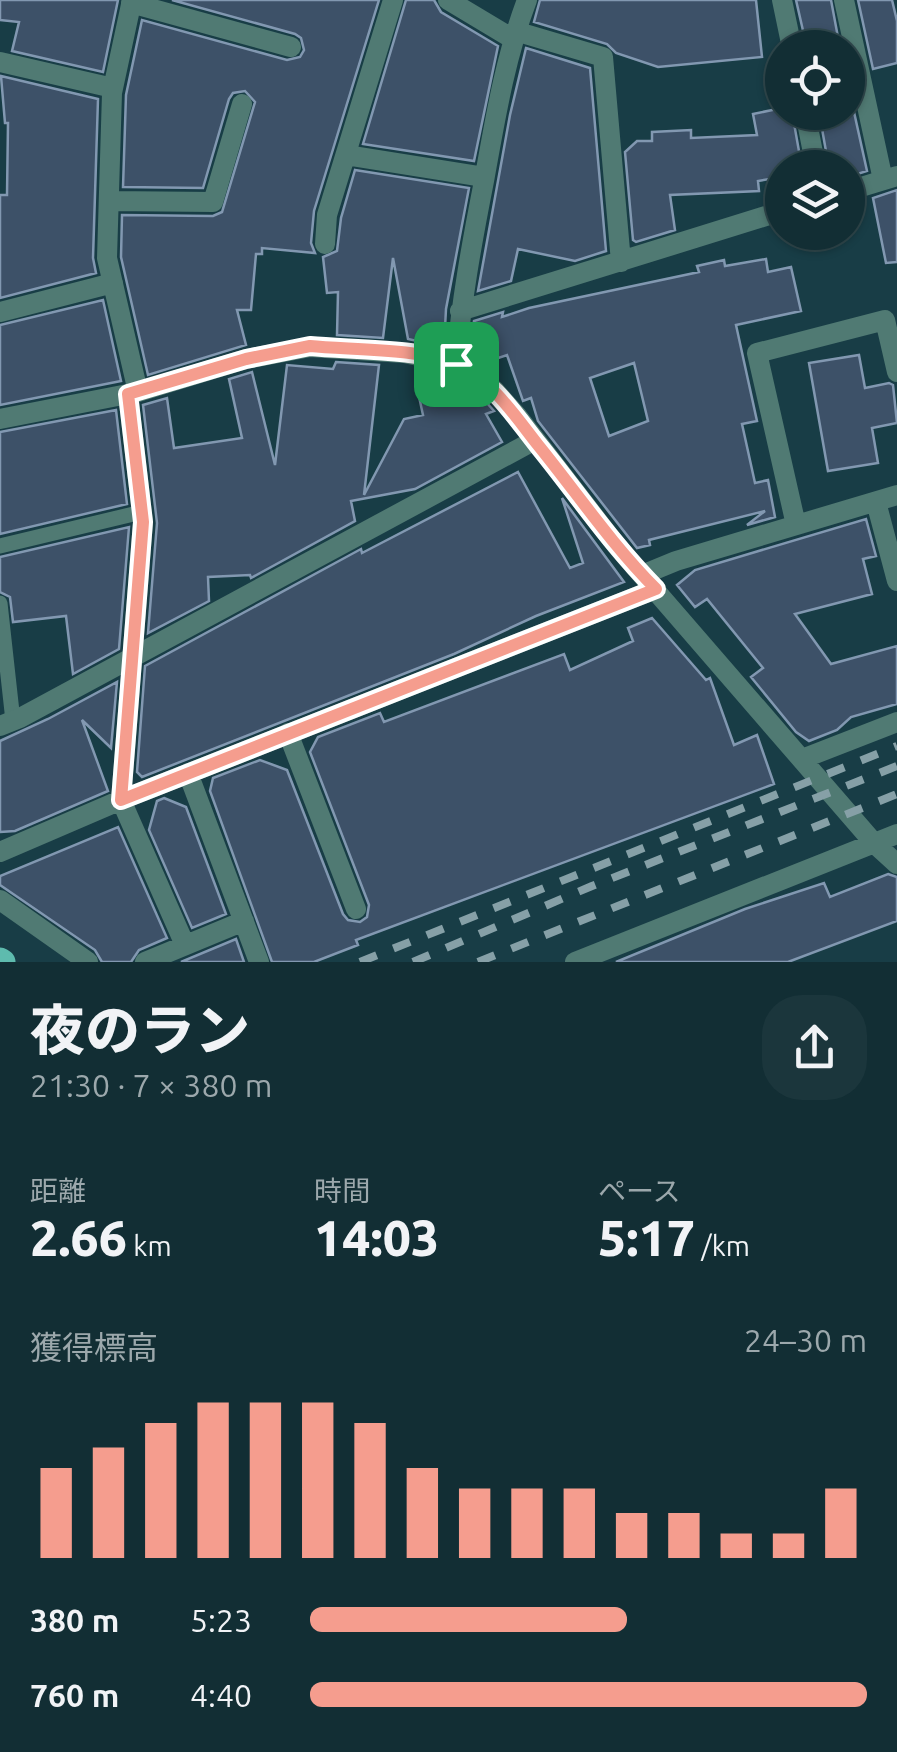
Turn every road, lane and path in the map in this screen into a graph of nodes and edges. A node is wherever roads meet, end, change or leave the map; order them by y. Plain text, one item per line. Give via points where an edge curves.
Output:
1 (394, 0) edge
2 (448, 0) edge
3 (527, 0) edge
4 (782, 0) edge
5 (844, 0) edge
6 (132, 2) edge
7 (788, 30) edge
8 (514, 35) junction
9 (291, 47) dead end
10 (0, 62) edge
11 (114, 88) junction
12 (242, 104) dead end
13 (346, 155) junction
14 (484, 177) junction
15 (890, 178) edge
16 (865, 186) edge
17 (109, 201) junction
18 (765, 216) edge
19 (325, 244) dead end
20 (621, 262) junction
21 (112, 283) junction
22 (0, 312) edge
23 (460, 312) junction
24 (456, 364) junction
25 (897, 372) edge
26 (133, 393) junction
27 (0, 419) edge
28 (535, 440) junction
29 (887, 498) edge
30 (142, 512) junction
31 (796, 526) junction
32 (0, 546) edge
33 (897, 581) edge
34 (649, 582) junction
35 (0, 603) edge
36 (132, 656) junction
37 (897, 722) edge
38 (6, 723) edge
39 (288, 733) junction
40 (802, 759) junction
41 (188, 773) junction
42 (121, 800) junction
43 (897, 834) edge
44 (874, 843) junction
45 (0, 852) edge
46 (897, 864) edge
47 (0, 900) edge
48 (356, 910) dead end
49 (244, 921) junction
50 (185, 945) junction
51 (88, 962) edge
52 (144, 962) edge
53 (259, 962) edge
54 (575, 962) edge

1 - 13 street
2 - 8 street
3 - 8 street
4 - 7 street
5 - 15 street
6 - 9 street
6 - 11 street
8 - 14 street
8 - 20 street via 603,58
10 - 11 street
11 - 17 street
12 - 17 street via 213,202
13 - 14 street
13 - 19 street
14 - 23 street
15 - 16 street
17 - 21 street
18 - 20 street
20 - 23 street
21 - 22 street
21 - 26 street
23 - 24 street
24 - 26 street via 310,346
24 - 28 street via 494,390
25 - 31 street via 884,320 758,353
26 - 27 street
26 - 30 street
28 - 34 street
28 - 36 street
29 - 31 street
29 - 33 street
30 - 32 lane
30 - 36 street
31 - 34 street via 676,561
34 - 39 street
34 - 40 street
35 - 38 lane
36 - 38 street
36 - 42 street
37 - 40 street
39 - 41 street
39 - 48 street
40 - 44 street
41 - 42 street
41 - 49 street
42 - 45 street
42 - 50 street
43 - 44 street
44 - 46 street
44 - 54 street
47 - 51 street
49 - 50 street
49 - 53 street
50 - 52 street

